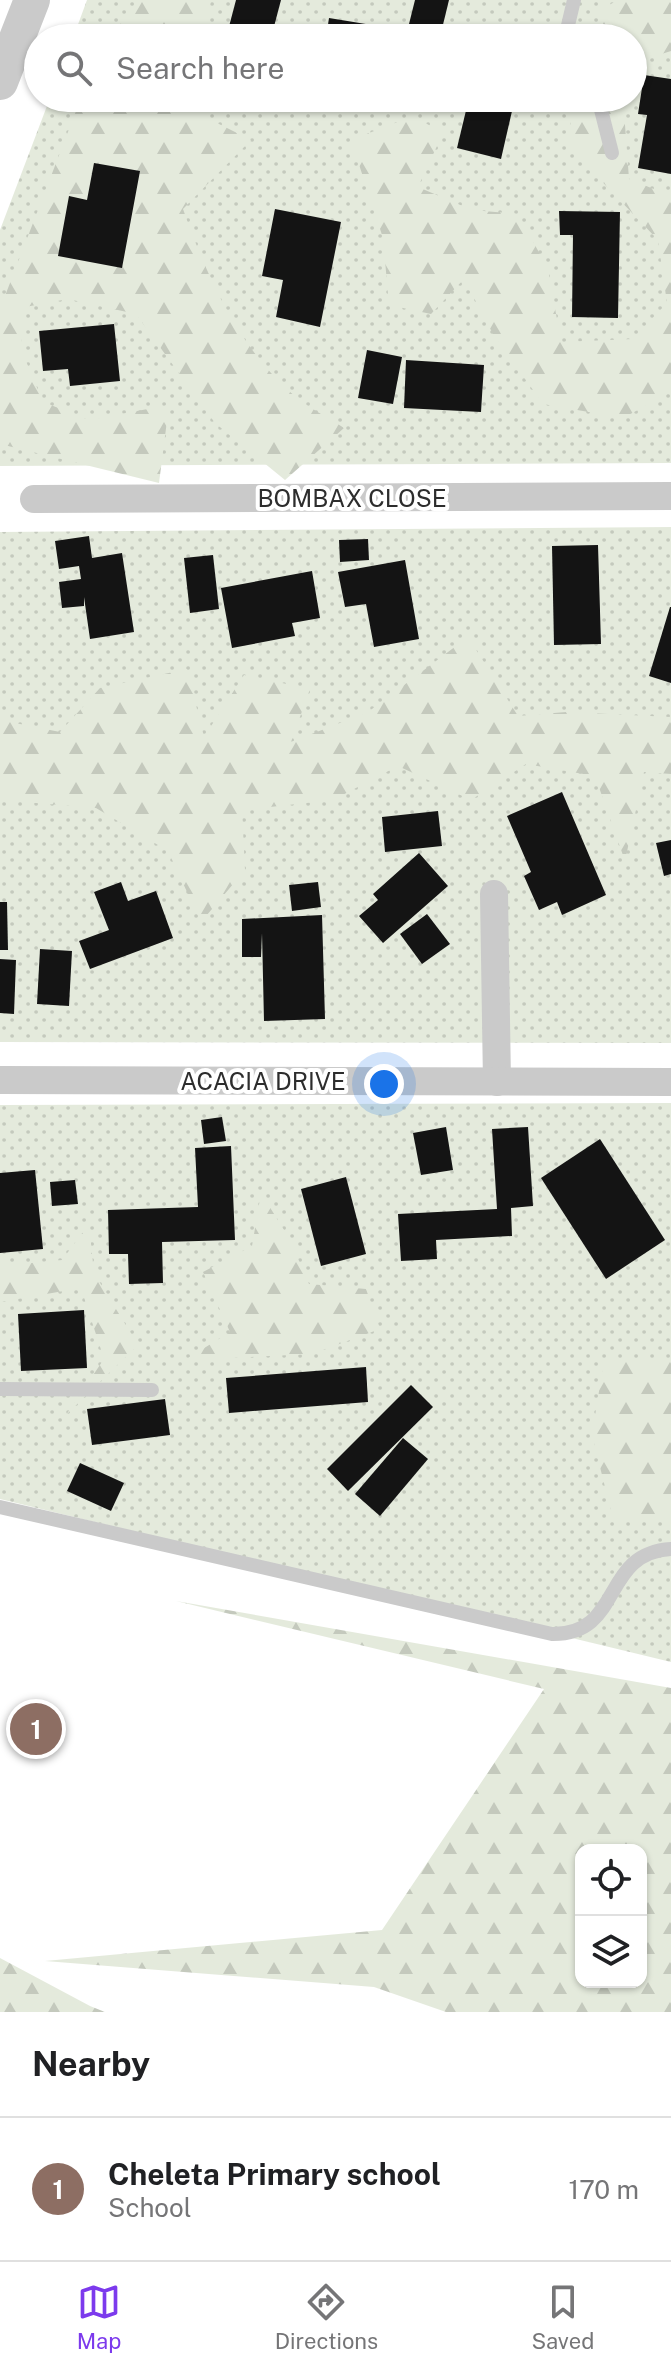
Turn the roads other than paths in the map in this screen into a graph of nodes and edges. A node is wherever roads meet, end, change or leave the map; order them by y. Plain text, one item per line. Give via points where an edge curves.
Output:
1 (32, 0) edge
2 (574, 0) edge
3 (568, 24) edge
4 (0, 82) edge
5 (602, 112) edge
6 (612, 153) dead end
7 (671, 496) edge
8 (34, 499) dead end
9 (494, 894) dead end
10 (0, 1080) edge
11 (497, 1082) junction
12 (671, 1082) edge
13 (0, 1389) edge
14 (152, 1390) dead end
15 (0, 1507) edge
16 (671, 1549) edge

1 - 4 street
2 - 3 lane
5 - 6 lane
7 - 8 street, BOMBAX CLOSE
9 - 11 street
10 - 11 street, ACACIA DRIVE
11 - 12 street, ACACIA DRIVE
13 - 14 lane
15 - 16 lane via 552,1634 575,1634 586,1627 633,1561

